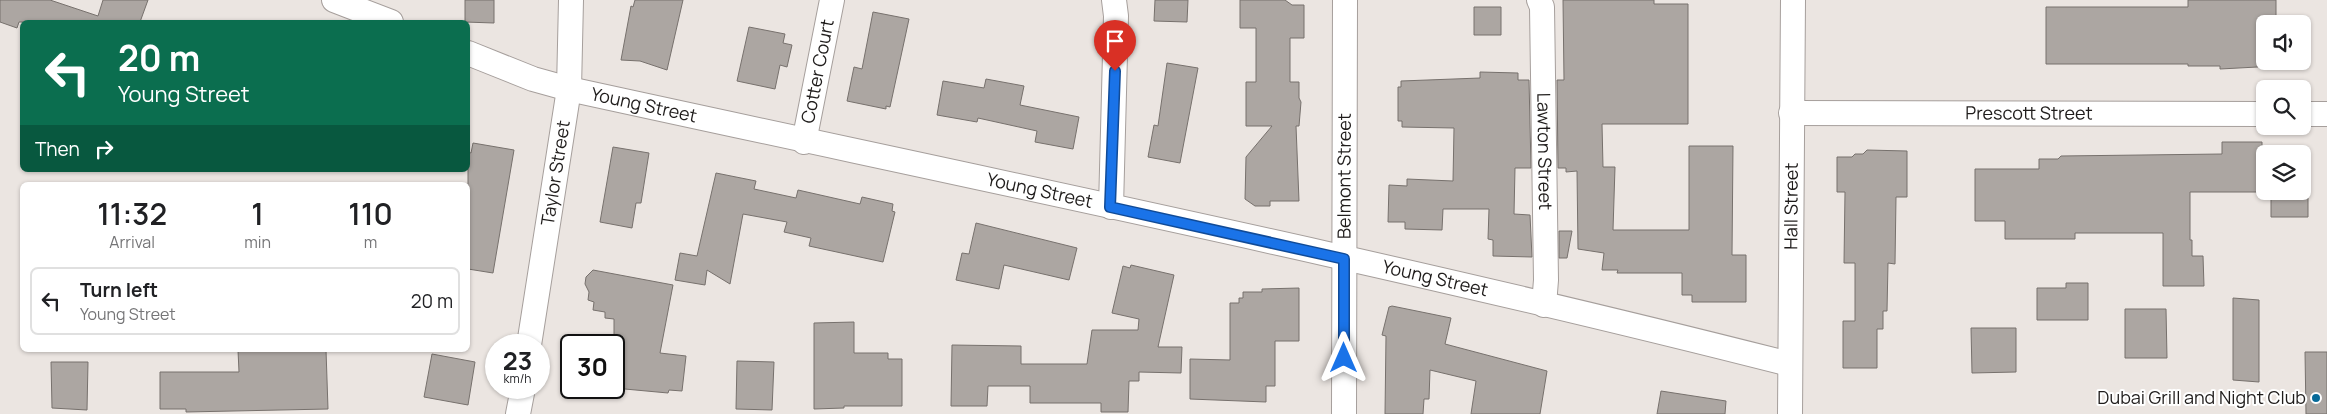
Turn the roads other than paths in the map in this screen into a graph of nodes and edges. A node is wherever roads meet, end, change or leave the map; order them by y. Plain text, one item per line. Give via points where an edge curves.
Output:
1 (334, 0) edge
2 (571, 0) edge
3 (832, 0) edge
4 (1114, 0) edge
5 (1345, 0) edge
6 (1539, 0) edge
7 (1793, 0) edge
8 (386, 20) edge
9 (470, 54) edge
10 (569, 89) junction
11 (1792, 113) junction
12 (2256, 114) edge
13 (2311, 114) edge
14 (2327, 114) edge
15 (804, 142) junction
16 (1110, 207) junction
17 (1344, 259) junction
18 (1544, 305) junction
19 (531, 334) edge
20 (1789, 364) junction
21 (521, 399) edge
22 (518, 414) edge
23 (1344, 414) edge
24 (1790, 414) edge

1 - 8 street
2 - 10 street, Taylor Street
3 - 15 street, Cotter Court
4 - 16 street
5 - 17 street, Belmont Street
6 - 18 street, Lawton Street via 1542,8
7 - 11 street, Hall Street
9 - 10 street, Young Street via 533,79
10 - 15 street, Young Street
10 - 19 street, Taylor Street
11 - 12 street, Prescott Street
11 - 20 street, Hall Street
13 - 14 street
15 - 16 street, Young Street
16 - 17 street, Young Street
17 - 18 street, Young Street
17 - 23 street, Belmont Street
18 - 20 street, Young Street
20 - 24 street, Hall Street
21 - 22 street

